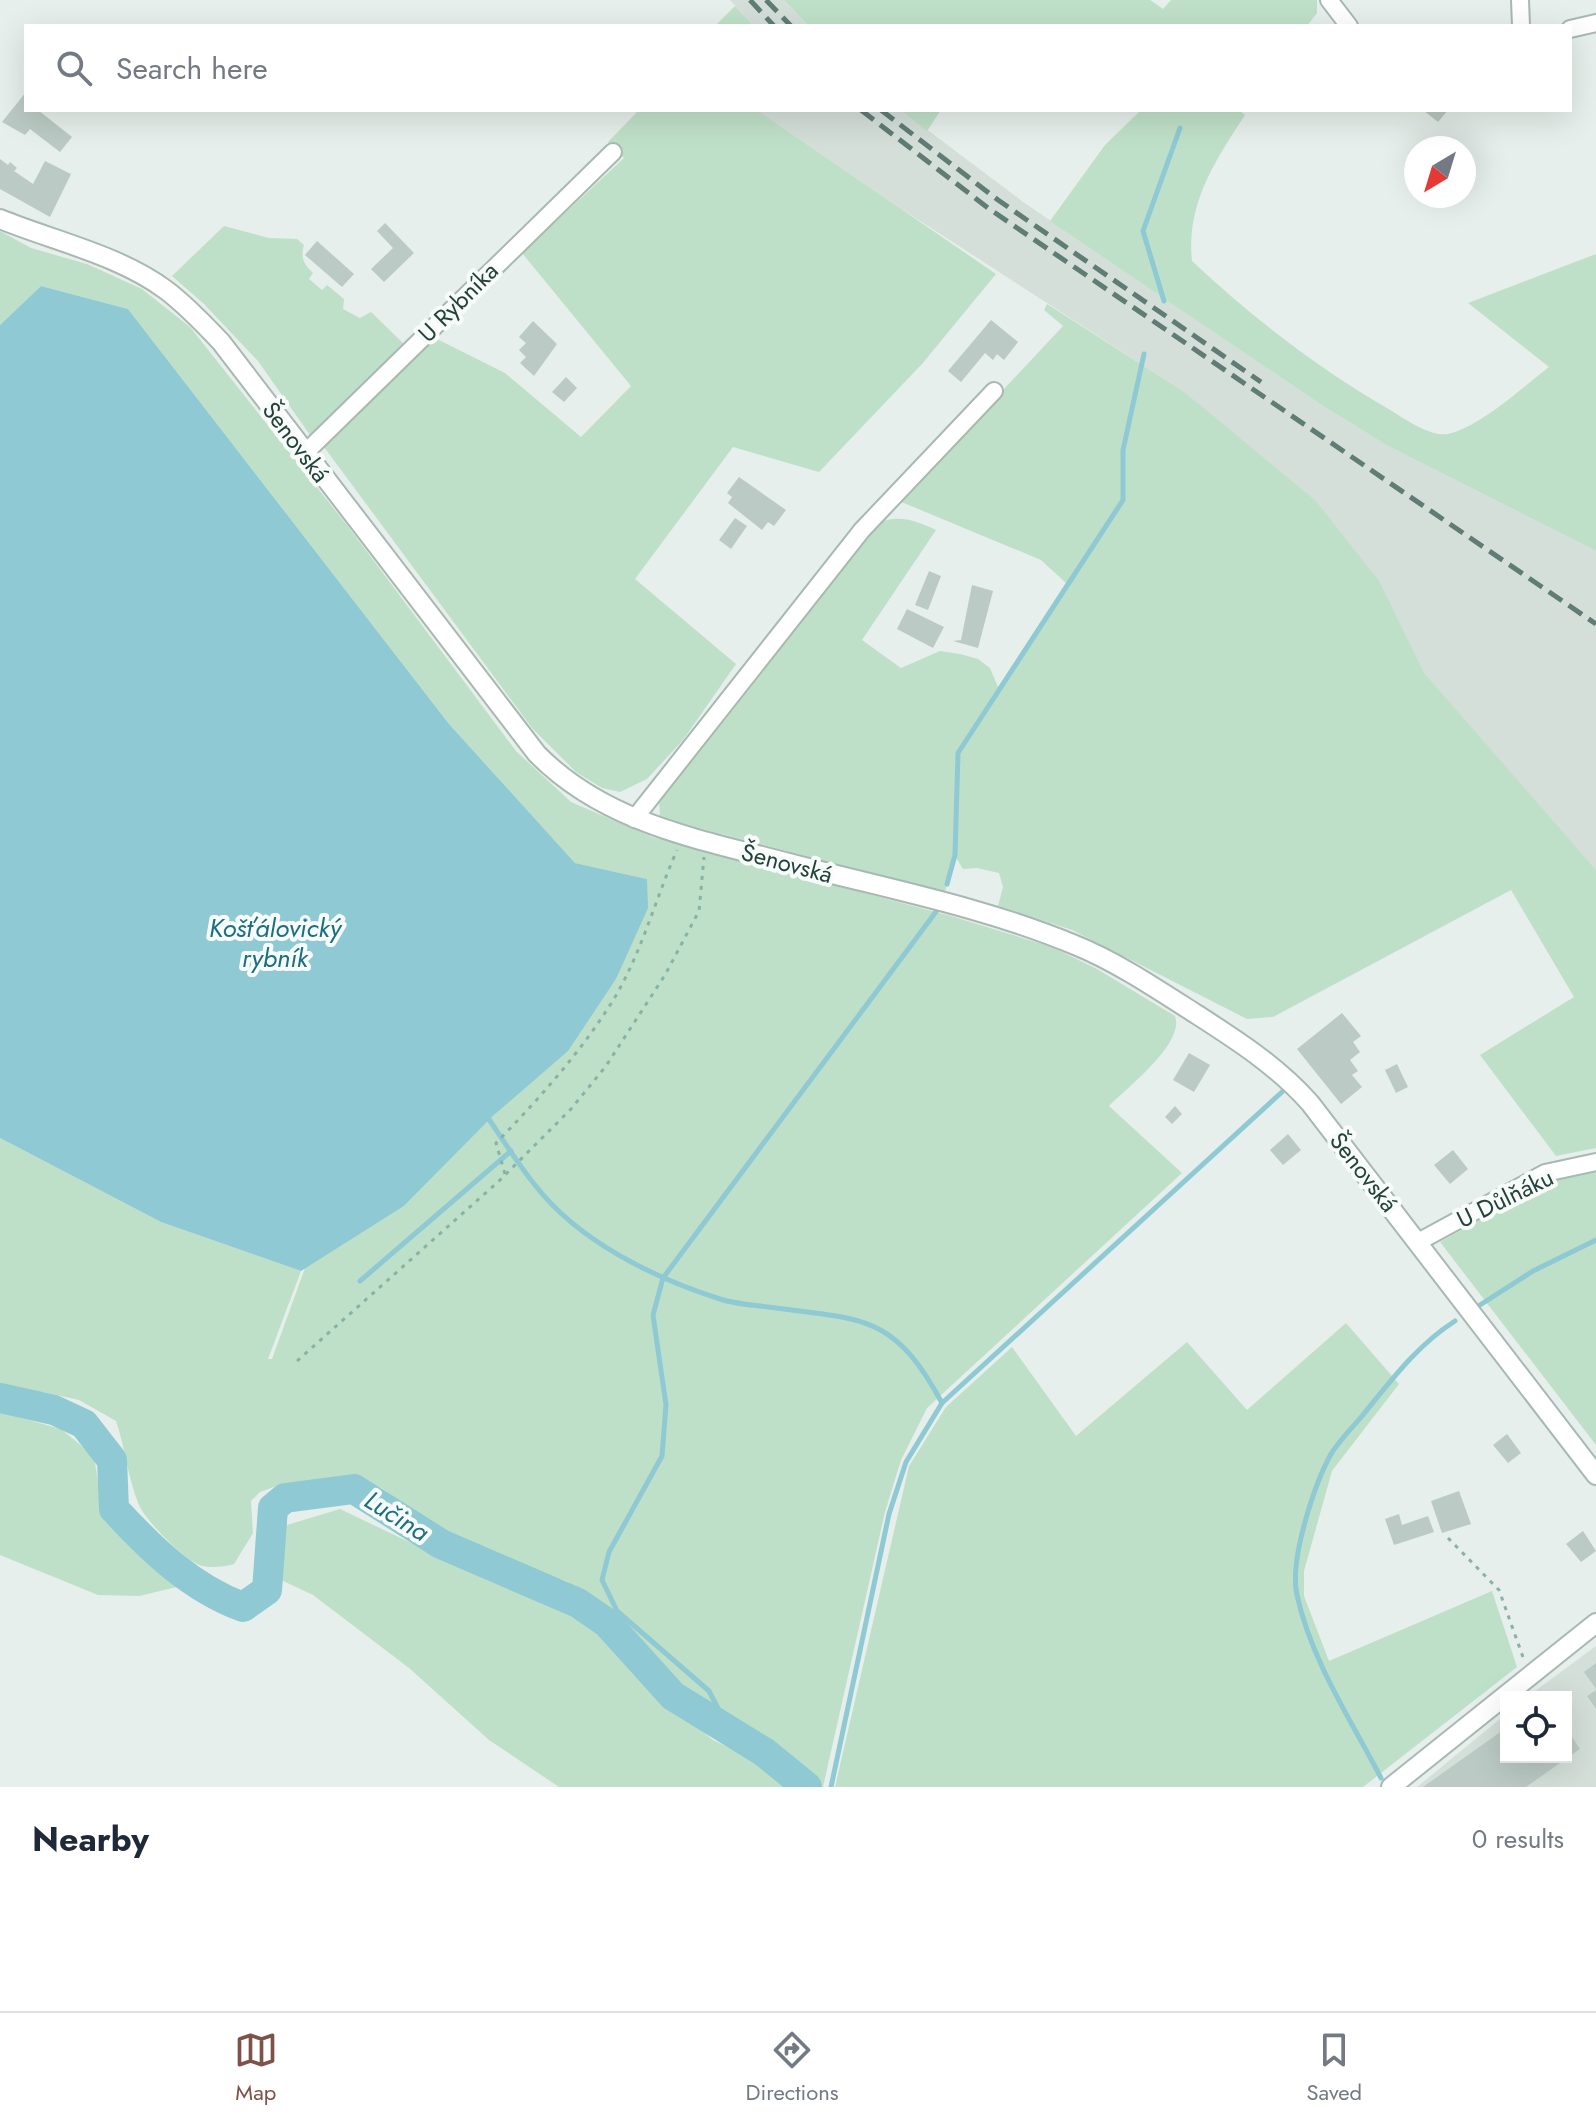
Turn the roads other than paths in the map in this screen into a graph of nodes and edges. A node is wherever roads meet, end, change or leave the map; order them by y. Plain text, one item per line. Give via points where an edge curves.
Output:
1 (1329, 0) edge
2 (1520, 0) edge
3 (1596, 23) edge
4 (1347, 24) edge
5 (1521, 24) edge
6 (1572, 29) edge
7 (613, 152) dead end
8 (0, 219) edge
9 (994, 391) dead end
10 (305, 453) junction
11 (634, 819) junction
12 (1596, 1162) edge
13 (1418, 1242) junction
14 (1596, 1475) edge
15 (1596, 1623) edge
16 (1391, 1787) edge

1 - 4 street
2 - 5 street
3 - 6 street
7 - 10 street, U Rybníka
8 - 10 street, Šenovská via 102,257 165,289 221,342
9 - 11 street via 862,530
10 - 11 street, Šenovská via 537,754 586,796
11 - 13 street, Šenovská via 1028,928 1127,971 1253,1050 1287,1078
12 - 13 street, U Důlňáku via 1545,1173
13 - 14 street, Šenovská
15 - 16 street

